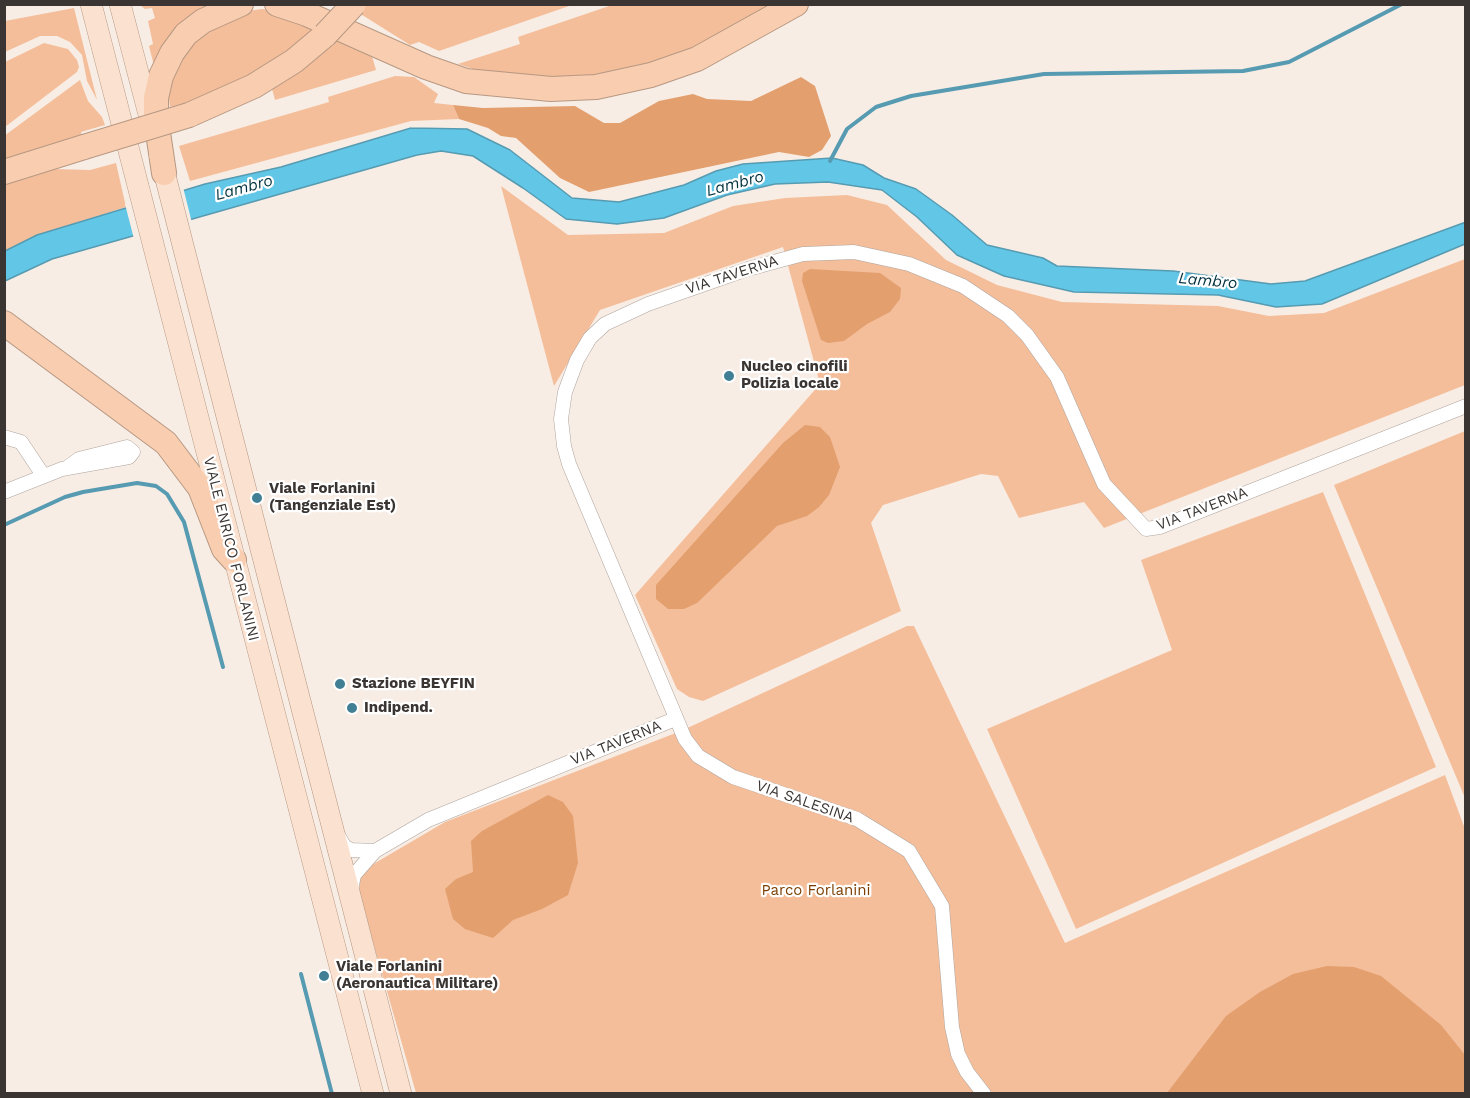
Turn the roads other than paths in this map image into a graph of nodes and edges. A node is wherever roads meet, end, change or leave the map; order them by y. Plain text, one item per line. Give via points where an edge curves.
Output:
1 (91, 4) edge
2 (120, 4) edge
3 (241, 4) edge
4 (277, 4) edge
5 (326, 4) edge
6 (354, 4) edge
7 (796, 4) edge
8 (508, 85) junction
9 (4, 172) edge
10 (166, 181) junction
11 (4, 323) edge
12 (4, 338) edge
13 (82, 382) junction
14 (1466, 406) edge
15 (4, 437) edge
16 (69, 467) dead end
17 (43, 475) junction
18 (4, 492) edge
19 (234, 560) junction
20 (675, 719) junction
21 (327, 806) junction
22 (375, 852) junction
23 (350, 897) junction
24 (373, 1094) edge
25 (401, 1094) edge
26 (984, 1094) edge

1 - 19 main road, VIALE ENRICO FORLANINI
2 - 10 main road, VIALE ENRICO FORLANINI
3 - 10 highway via 203,21 186,34 161,76 156,119
4 - 8 highway via 426,67 466,81
5 - 8 highway via 442,68
6 - 9 highway, bridge via 294,61 254,86 189,115
7 - 8 highway via 697,59 651,75 596,87 551,89
10 - 21 main road, VIALE ENRICO FORLANINI
11 - 13 highway
12 - 13 highway
13 - 19 highway via 148,428 179,457 203,494 222,546
14 - 20 street, VIA TAVERNA via 1146,530 1104,484 1057,377 1027,335 985,299 937,274 881,256 854,252 803,254 748,268 648,304 605,324 590,338 564,392 561,427 569,464
15 - 17 street via 21,442
16 - 17 street
17 - 18 street
19 - 24 main road, VIALE ENRICO FORLANINI
20 - 22 street, VIA TAVERNA via 452,809
20 - 26 street, VIA SALESINA via 692,749 714,767 741,781 857,819 909,851 942,906 952,1027 966,1072
21 - 22 street via 344,846
21 - 23 main road, VIALE ENRICO FORLANINI
22 - 23 street, VIA TAVERNA via 354,875
23 - 25 main road, VIALE ENRICO FORLANINI

